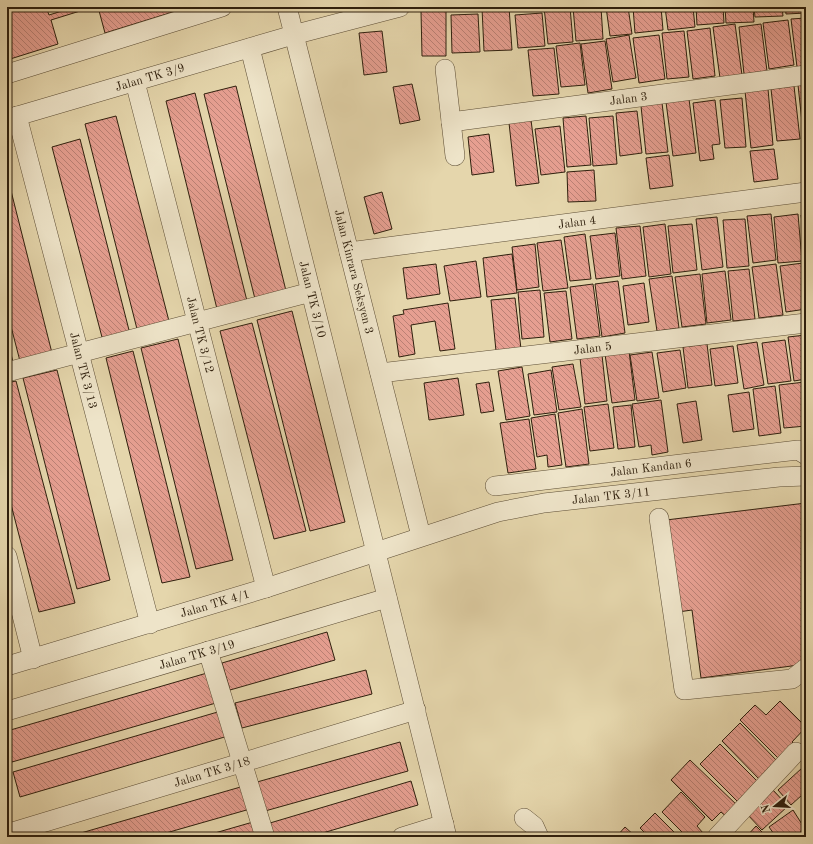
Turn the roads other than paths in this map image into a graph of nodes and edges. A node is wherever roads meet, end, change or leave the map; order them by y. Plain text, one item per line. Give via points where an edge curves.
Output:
1 (222, 7) edge
2 (286, 7) edge
3 (400, 7) edge
4 (293, 35) junction
5 (250, 48) junction
6 (445, 69) dead end
7 (7, 74) edge
8 (806, 75) edge
9 (135, 82) junction
10 (12, 118) edge
11 (451, 122) junction
12 (455, 156) dead end
13 (806, 192) edge
14 (349, 252) junction
15 (311, 292) junction
16 (197, 322) junction
17 (806, 323) edge
18 (79, 354) junction
19 (7, 372) edge
20 (380, 373) junction
21 (806, 455) edge
22 (806, 476) edge
23 (495, 486) dead end
24 (659, 518) dead end
25 (420, 536) junction
26 (376, 551) junction
27 (7, 556) edge
28 (266, 588) junction
29 (387, 598) junction
30 (150, 624) junction
31 (208, 651) junction
32 (33, 659) junction
33 (7, 666) edge
34 (806, 668) edge
35 (7, 710) edge
36 (416, 710) junction
37 (796, 752) dead end
38 (242, 761) junction
39 (524, 818) dead end
40 (446, 831) edge
41 (9, 832) edge
42 (265, 837) edge
43 (402, 837) edge
44 (539, 837) edge
45 (717, 837) edge

1 - 7 street
2 - 4 street, Jalan Kinrara Seksyen 3
3 - 4 street, Jalan TK 3/9
4 - 5 street, Jalan TK 3/9
4 - 14 street, Jalan Kinrara Seksyen 3
5 - 9 street, Jalan TK 3/9
5 - 15 street, Jalan TK 3/10
6 - 11 street
8 - 11 street, Jalan 3
9 - 10 street, Jalan TK 3/9
9 - 16 street, Jalan TK 3/12
10 - 18 street, Jalan TK 3/13
11 - 12 street
13 - 14 street, Jalan 4
14 - 20 street, Jalan Kinrara Seksyen 3
15 - 16 street
15 - 26 street, Jalan TK 3/10
16 - 18 street
16 - 28 street, Jalan TK 3/12
17 - 20 street, Jalan 5
18 - 19 street
18 - 30 street, Jalan TK 3/13
20 - 25 street, Jalan Kinrara Seksyen 3
21 - 23 street, Jalan Kandan 6 via 798,450
22 - 25 street, Jalan TK 3/11 via 544,503 498,512
24 - 34 street via 684,690 792,679
25 - 26 street, Jalan TK 4/1
26 - 28 street, Jalan TK 4/1
26 - 29 street, Jalan TK 3/10
27 - 32 street
28 - 30 street, Jalan TK 4/1
29 - 31 street, Jalan TK 3/19
29 - 36 street, Jalan TK 3/10
30 - 32 street, Jalan TK 4/1
31 - 35 street, Jalan TK 3/19
31 - 38 street
32 - 33 street, Jalan TK 4/1
36 - 38 street, Jalan TK 3/18
36 - 40 street, Jalan TK 3/10
37 - 45 street
38 - 41 street, Jalan TK 3/18
38 - 42 street
39 - 44 street via 534,826
40 - 43 street

